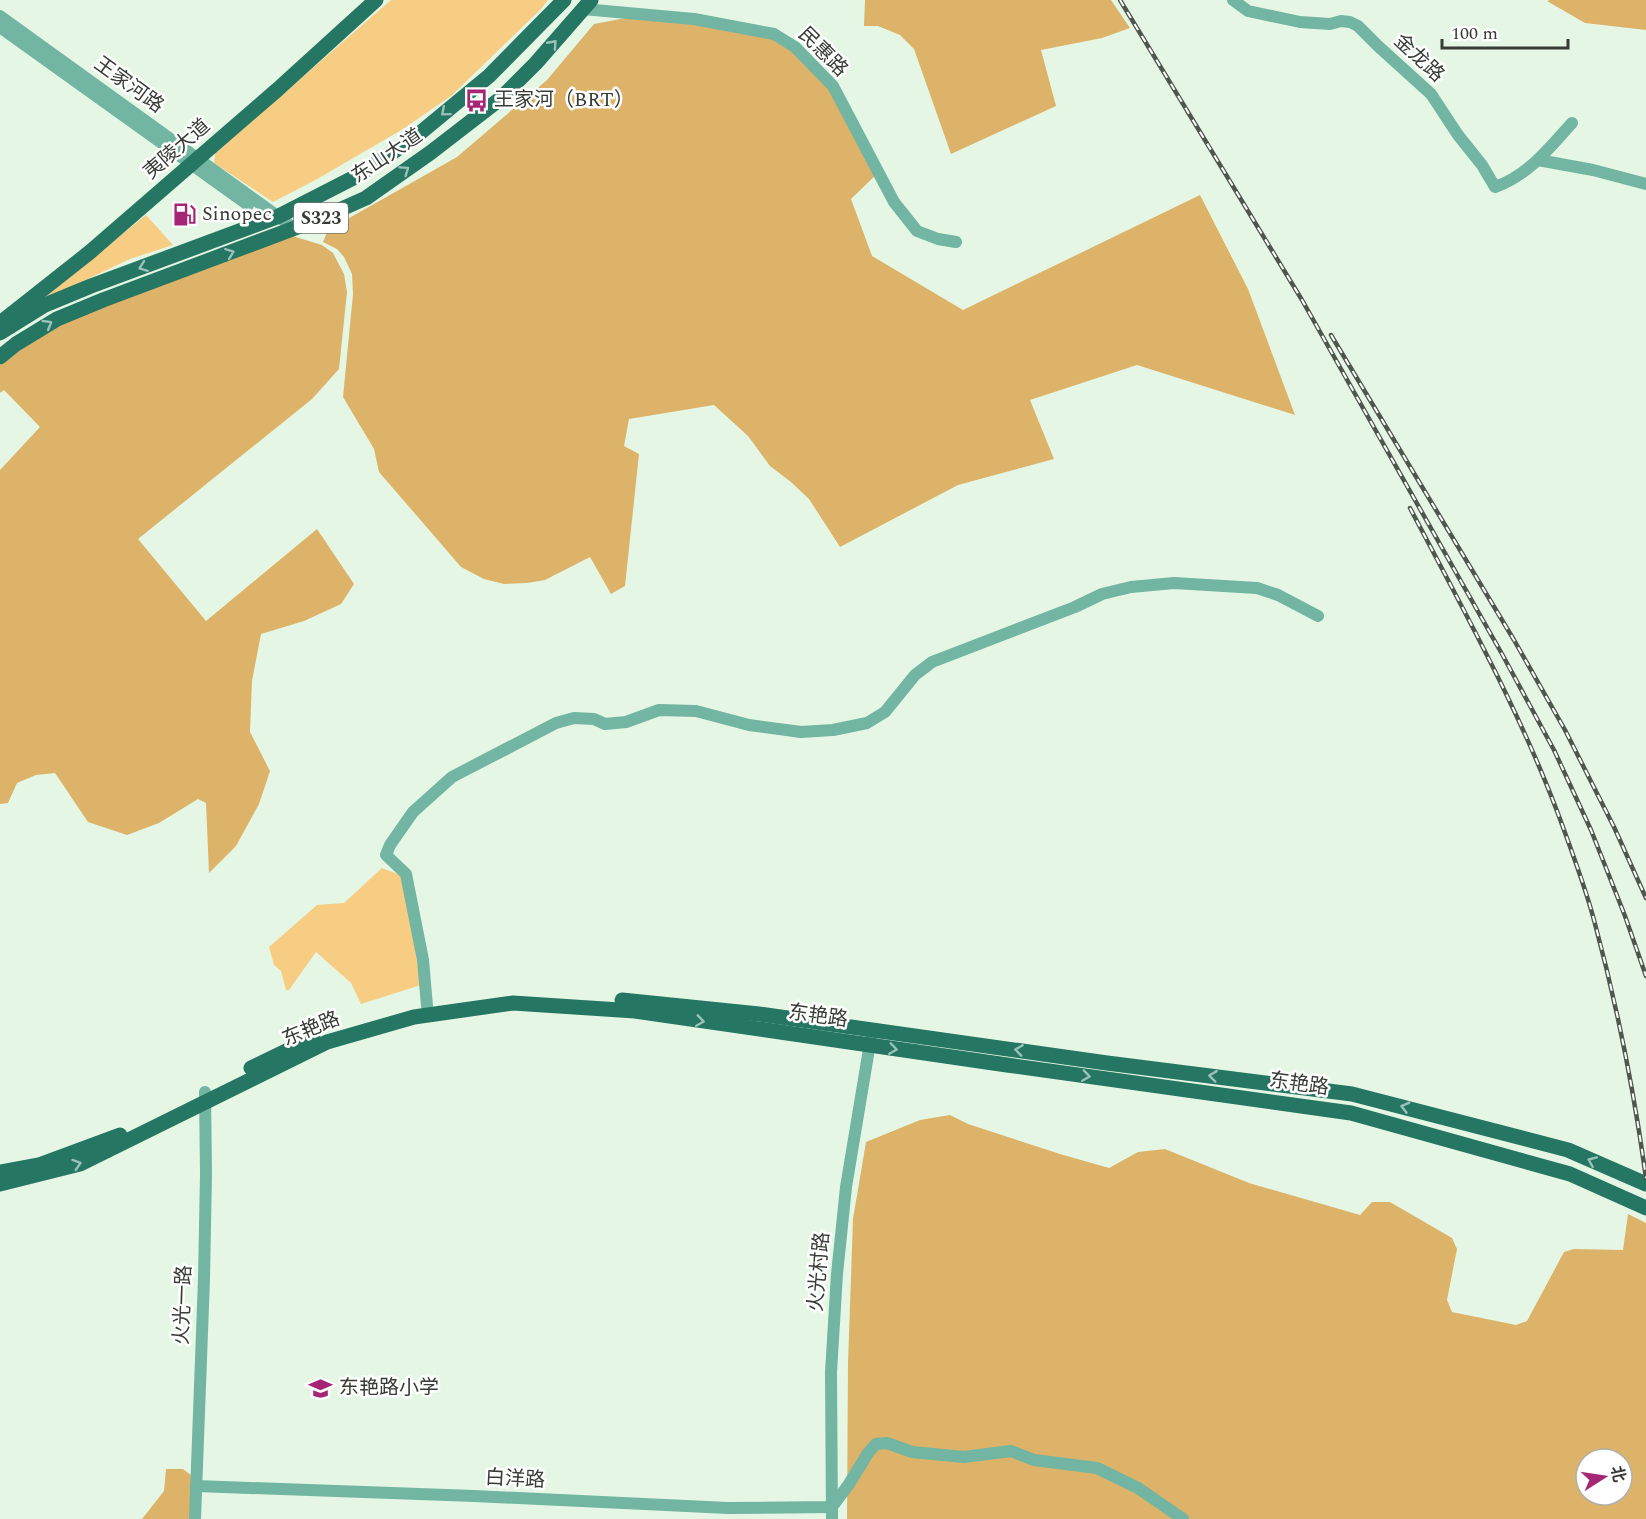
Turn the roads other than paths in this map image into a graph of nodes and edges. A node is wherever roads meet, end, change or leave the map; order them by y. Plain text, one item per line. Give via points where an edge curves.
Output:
1 (361, 0) edge
2 (376, 0) edge
3 (564, 0) edge
4 (1233, 0) edge
5 (587, 4) edge
6 (0, 16) edge
7 (0, 27) edge
8 (1572, 123) dead end
9 (190, 159) junction
10 (1538, 160) junction
11 (1646, 184) edge
12 (273, 218) junction
13 (290, 230) junction
14 (956, 242) dead end
15 (0, 310) edge
16 (0, 323) edge
17 (0, 333) edge
18 (0, 357) edge
19 (1318, 616) dead end
20 (427, 1006) junction
21 (872, 1030) junction
22 (869, 1045) junction
23 (205, 1097) junction
24 (0, 1172) edge
25 (0, 1184) edge
26 (1646, 1184) edge
27 (1646, 1208) edge
28 (196, 1486) junction
29 (832, 1513) edge
30 (195, 1519) edge
31 (1183, 1519) edge

1 - 9 main road, 夷陵大道
2 - 9 main road, 夷陵大道 via 277,90
3 -> 12 main road, 东山大道 via 489,76 414,138 357,176
4 - 10 street, 金龙路 via 1248,11 1358,26 1431,94 1495,187 1521,175
13 -> 5 main road, 东山大道 / S323 via 366,198 430,153 500,99
5 - 14 street, 民惠路 via 774,34 795,47 833,86 894,202 917,231
6 - 9 street, 王家河路
7 - 9 street, 王家河路
8 - 10 street, 金龙路
9 - 12 street, 王家河路
9 - 15 main road, 夷陵大道
9 - 16 main road, 夷陵大道 via 90,252
10 - 11 street
12 - 13 street, 王家河路
12 -> 17 main road, 东山大道 via 45,305
18 -> 13 main road, 东山大道 / S323 via 57,319
19 - 20 street via 1257,588 1174,583 1131,587 1102,594 932,662 915,675 885,712 867,723 801,732 749,725 696,711 659,710 626,722 605,724 574,718 556,723 452,777 413,812 390,845 386,855 406,874 423,960
20 - 21 main road, 东艳路 via 510,995 641,1001
20 - 23 main road, 东艳路 via 323,1033
21 - 22 street, 火光村路
26 -> 21 main road, 东艳路 via 1568,1150 1352,1094
23 -> 22 main road, 东艳路 via 327,1042 414,1017 513,1003 635,1011
22 -> 27 main road, 东艳路 via 1351,1113 1570,1174
22 - 29 street, 火光村路 via 846,1187 837,1274 831,1372
23 - 24 main road, 东艳路 via 130,1131 39,1165
25 -> 23 main road, 东艳路 via 80,1164
23 - 28 street, 火光一路
28 - 29 street, 白洋路
28 - 30 street, 火光一路
29 - 31 street via 868,1453 876,1444 887,1443 912,1452 964,1457 1011,1452 1034,1460 1097,1468 1138,1488

